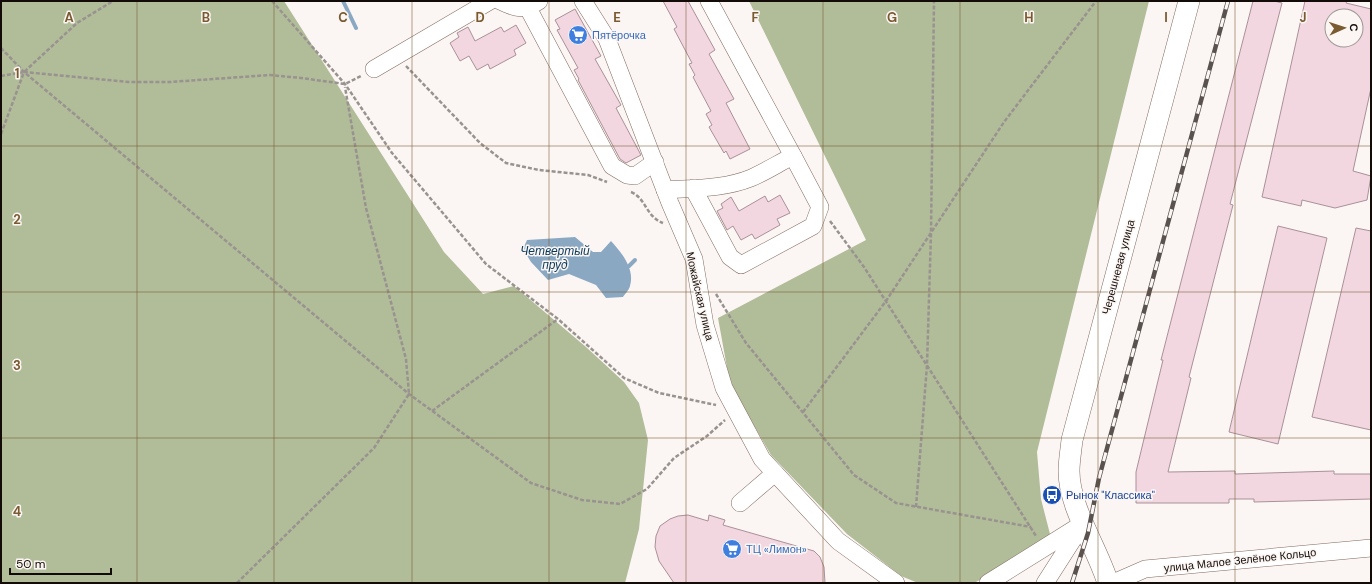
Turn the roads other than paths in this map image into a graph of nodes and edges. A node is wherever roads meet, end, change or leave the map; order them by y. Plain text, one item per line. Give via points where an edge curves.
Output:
1 (490, 1) edge
2 (500, 1) edge
3 (583, 1) edge
4 (709, 1) edge
5 (1189, 1) edge
6 (533, 5) edge
7 (374, 69) road end
8 (793, 156) junction
9 (655, 162) junction
10 (693, 188) junction
11 (665, 190) junction
12 (775, 473) junction
13 (740, 503) dead end
14 (1086, 528) junction
15 (1371, 548) edge
16 (896, 583) edge
17 (988, 583) edge
18 (1046, 583) edge
19 (1108, 583) edge
20 (1113, 583) edge

1 - 7 street
2 - 6 street via 511,7
3 - 9 street, Можайская улица via 607,39
4 - 8 street
5 - 14 main road, Черешневая улица via 1072,440 1069,471 1072,494
6 - 9 street via 612,166 627,175 636,176
8 - 10 street via 750,178 713,187
8 - 10 street via 820,208 812,226 741,265 730,257
9 - 11 street, Можайская улица
10 - 11 street
11 - 12 street, Можайская улица via 694,259 705,325 724,388 762,459
12 - 13 street
12 - 16 street, Можайская улица via 838,540
14 - 17 street via 1044,548
14 - 18 street
14 - 19 main road, Черешневая улица via 1103,565
15 - 20 street, улица Малое Зелёное Кольцо via 1145,569

